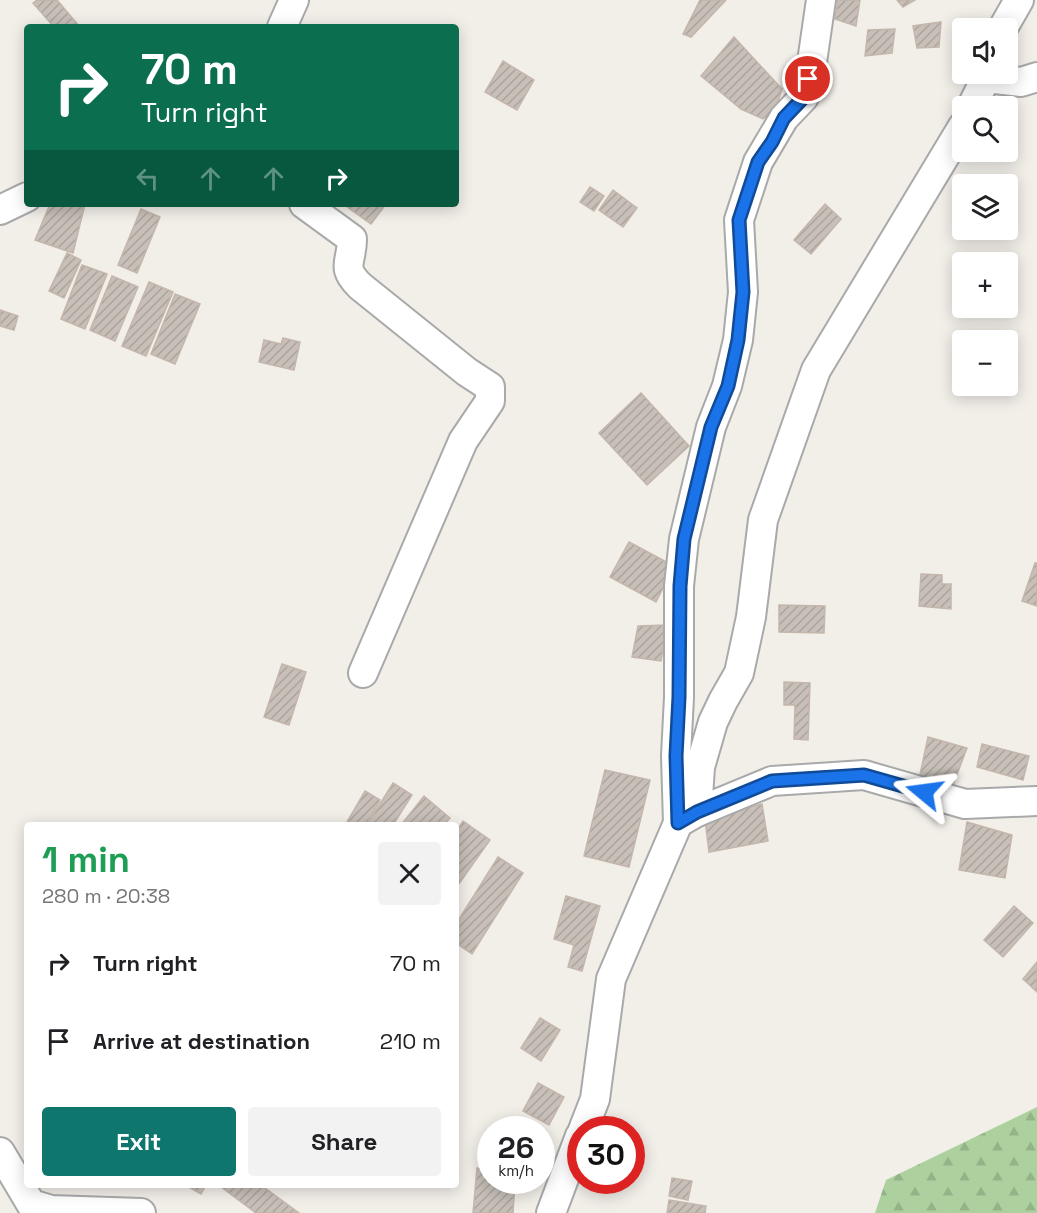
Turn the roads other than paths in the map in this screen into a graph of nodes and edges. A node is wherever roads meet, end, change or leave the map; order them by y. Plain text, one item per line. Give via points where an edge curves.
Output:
1 (294, 0) edge
2 (821, 0) edge
3 (1019, 0) edge
4 (1009, 18) edge
5 (283, 24) edge
6 (1037, 77) edge
7 (1018, 82) edge
8 (952, 144) edge
9 (24, 198) edge
10 (308, 207) edge
11 (0, 210) edge
12 (363, 673) dead end
13 (1037, 801) edge
14 (687, 818) junction
15 (588, 1116) edge
16 (0, 1152) edge
17 (567, 1171) edge
18 (141, 1213) edge
19 (551, 1213) edge

1 - 5 street
2 - 14 street via 804,97 784,118 758,162 739,220 743,292 738,340 728,386 711,427 684,539 676,756
3 - 4 street
6 - 7 street
8 - 14 street via 816,370 763,520 751,617 739,673 713,722
9 - 11 street
10 - 12 street via 352,239 347,266 360,286 490,387 489,401 463,441
13 - 14 street via 965,804 864,775 772,781
14 - 15 street via 611,979 595,1099
16 - 18 street via 31,1204 51,1210
17 - 19 street

